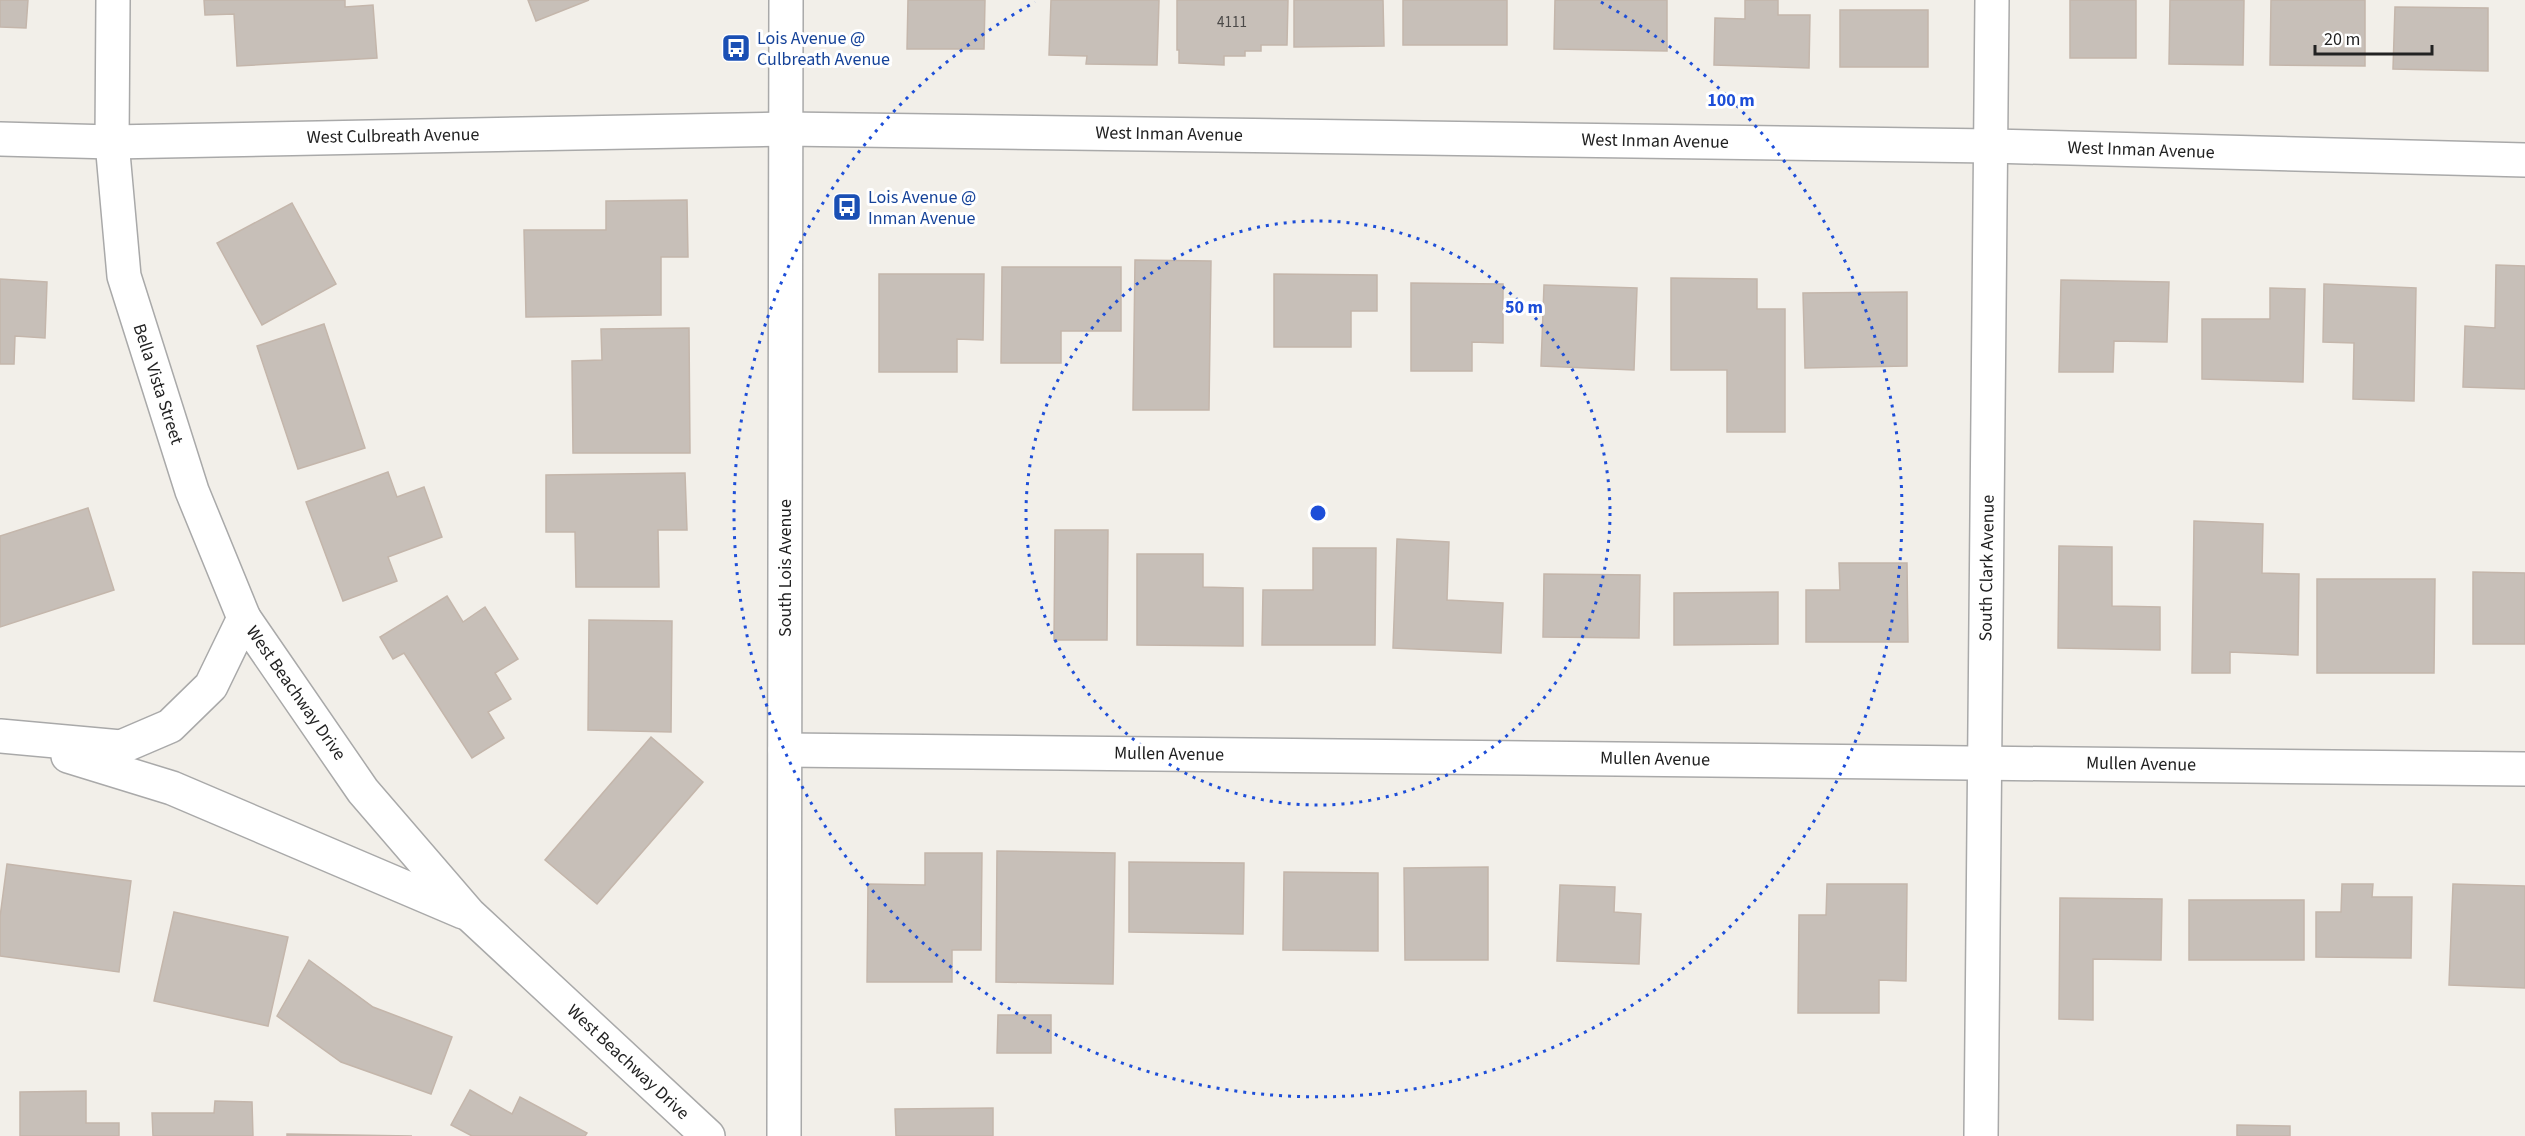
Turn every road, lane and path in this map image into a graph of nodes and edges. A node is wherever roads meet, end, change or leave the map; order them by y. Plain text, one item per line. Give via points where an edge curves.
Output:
1 (113, 0) edge
2 (786, 0) edge
3 (1992, 0) edge
4 (786, 129) junction
5 (0, 139) edge
6 (112, 142) junction
7 (1991, 146) junction
8 (2525, 160) edge
9 (244, 618) junction
10 (4, 737) edge
11 (785, 750) junction
12 (1984, 762) junction
13 (2525, 769) edge
14 (469, 914) junction
15 (708, 1136) edge
16 (783, 1136) edge
17 (1981, 1136) edge

1 - 6 street, Bella Vista Street
2 - 4 street, South Lois Avenue
3 - 7 street, South Clark Avenue
4 - 6 street, West Culbreath Avenue
4 - 7 street, West Inman Avenue
4 - 11 street, South Lois Avenue
5 - 6 street, West Culbreath Avenue
6 - 9 street, Bella Vista Street via 124,276 192,491
7 - 8 street, West Inman Avenue
7 - 12 street, South Clark Avenue
9 - 10 street, West Beachway Drive via 210,686 170,726 121,747
9 - 14 street, West Beachway Drive via 363,790
10 - 14 street, West Beachway Drive via 172,788
11 - 12 street, Mullen Avenue
11 - 16 street, South Lois Avenue
12 - 13 street, Mullen Avenue
12 - 17 street, South Clark Avenue
14 - 15 street, West Beachway Drive

